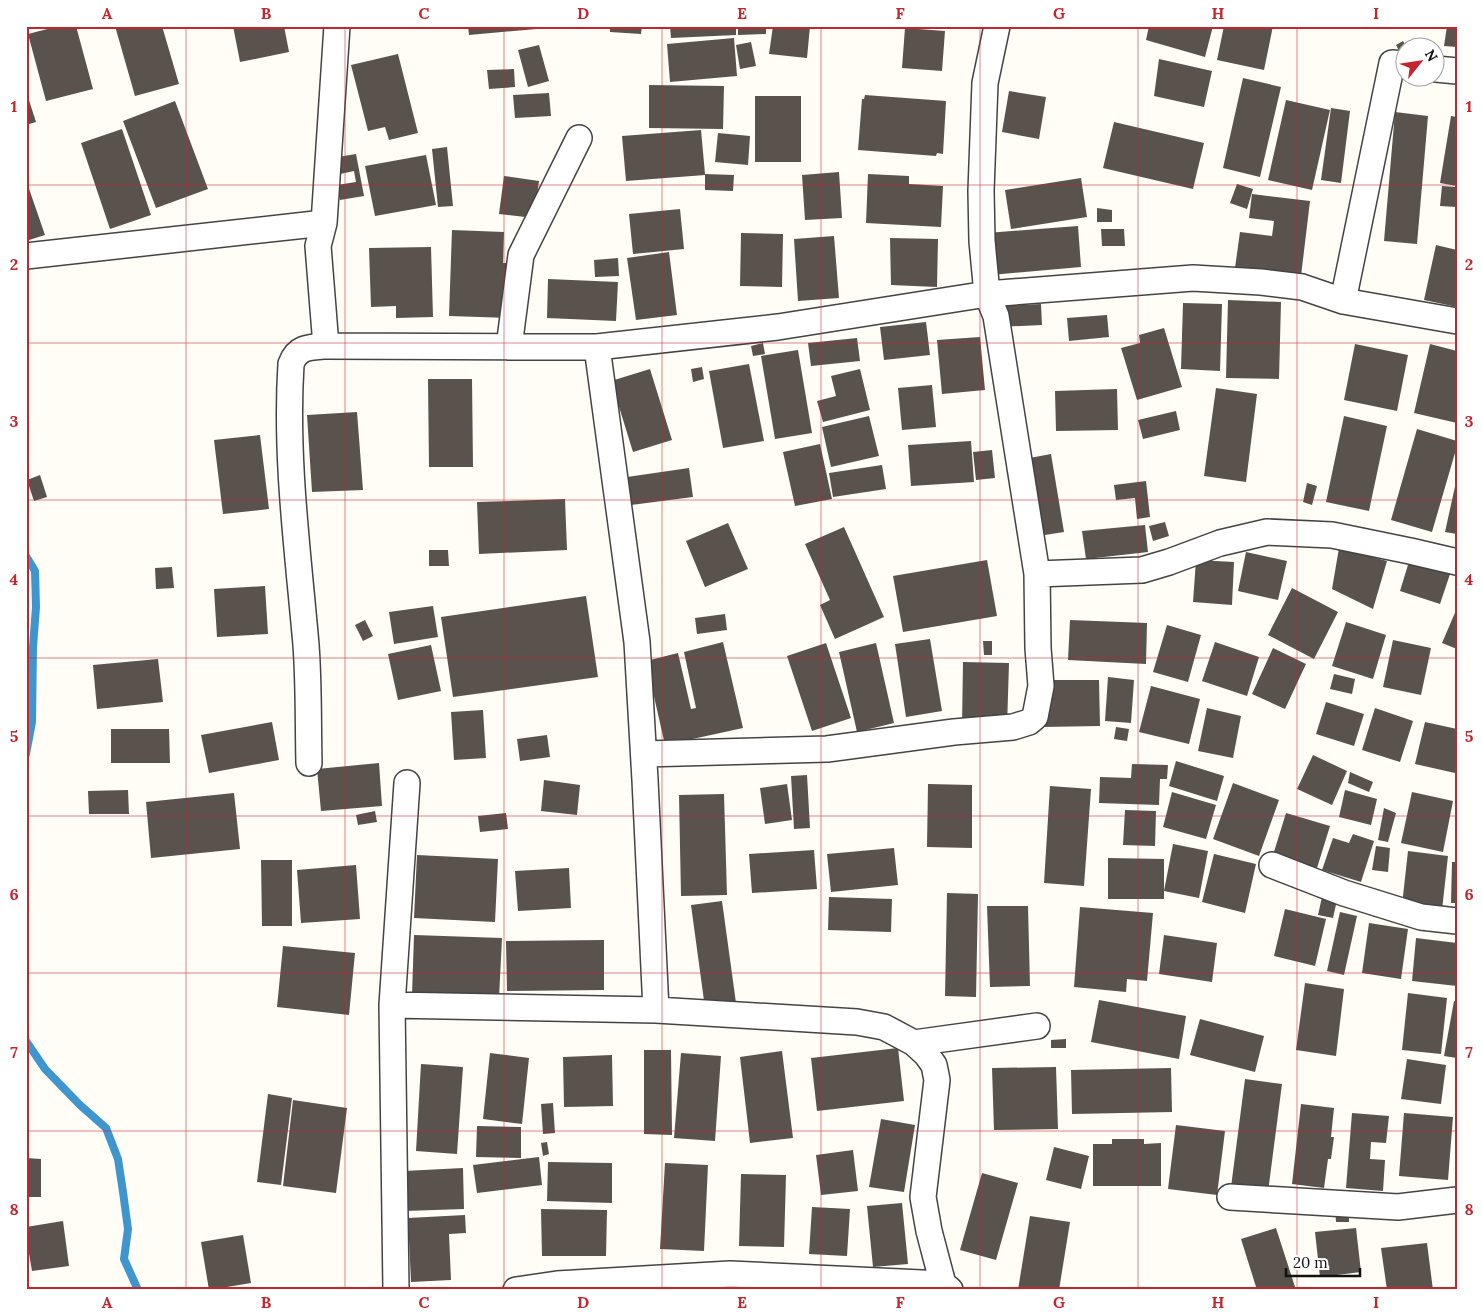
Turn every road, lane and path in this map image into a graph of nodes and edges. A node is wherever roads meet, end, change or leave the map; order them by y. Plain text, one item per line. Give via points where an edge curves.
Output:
1 (337, 26) edge
2 (997, 26) edge
3 (1396, 63) edge
4 (579, 138) dead end
5 (324, 223) junction
6 (26, 256) edge
7 (987, 294) junction
8 (1343, 301) junction
9 (1457, 322) edge
10 (326, 346) junction
11 (510, 346) junction
12 (597, 347) junction
13 (1457, 562) edge
14 (1037, 574) junction
15 (644, 754) junction
16 (309, 763) dead end
17 (407, 783) dead end
18 (1272, 865) dead end
19 (1457, 921) edge
20 (392, 1005) junction
21 (656, 1010) junction
22 (1037, 1026) dead end
23 (914, 1042) junction
24 (1230, 1197) dead end
25 (1457, 1200) edge
26 (947, 1287) edge
27 (396, 1290) edge
28 (516, 1290) edge

1 - 5 street
2 - 7 street via 985,83 981,181
3 - 8 street via 1392,62
4 - 11 street via 521,255
5 - 6 street
5 - 10 street via 318,246
7 - 8 street via 1193,278 1302,286
7 - 12 street via 778,326
7 - 14 street via 996,316
8 - 9 street
10 - 11 street
10 - 16 street via 306,347 294,356 290,380 290,448 306,648
11 - 12 street
12 - 15 street via 637,642
13 - 14 street via 1332,536 1267,532 1220,543 1142,570
14 - 15 street via 1041,686 1035,717 1030,722 1013,728 954,732 827,750
15 - 21 street
17 - 20 street
18 - 19 street via 1344,893 1421,917
20 - 21 street
20 - 27 street
21 - 23 street via 857,1022 884,1027
22 - 23 street
23 - 26 street via 934,1065 937,1080 923,1197 929,1231
24 - 25 street via 1398,1206
26 - 28 street via 730,1274 556,1284

